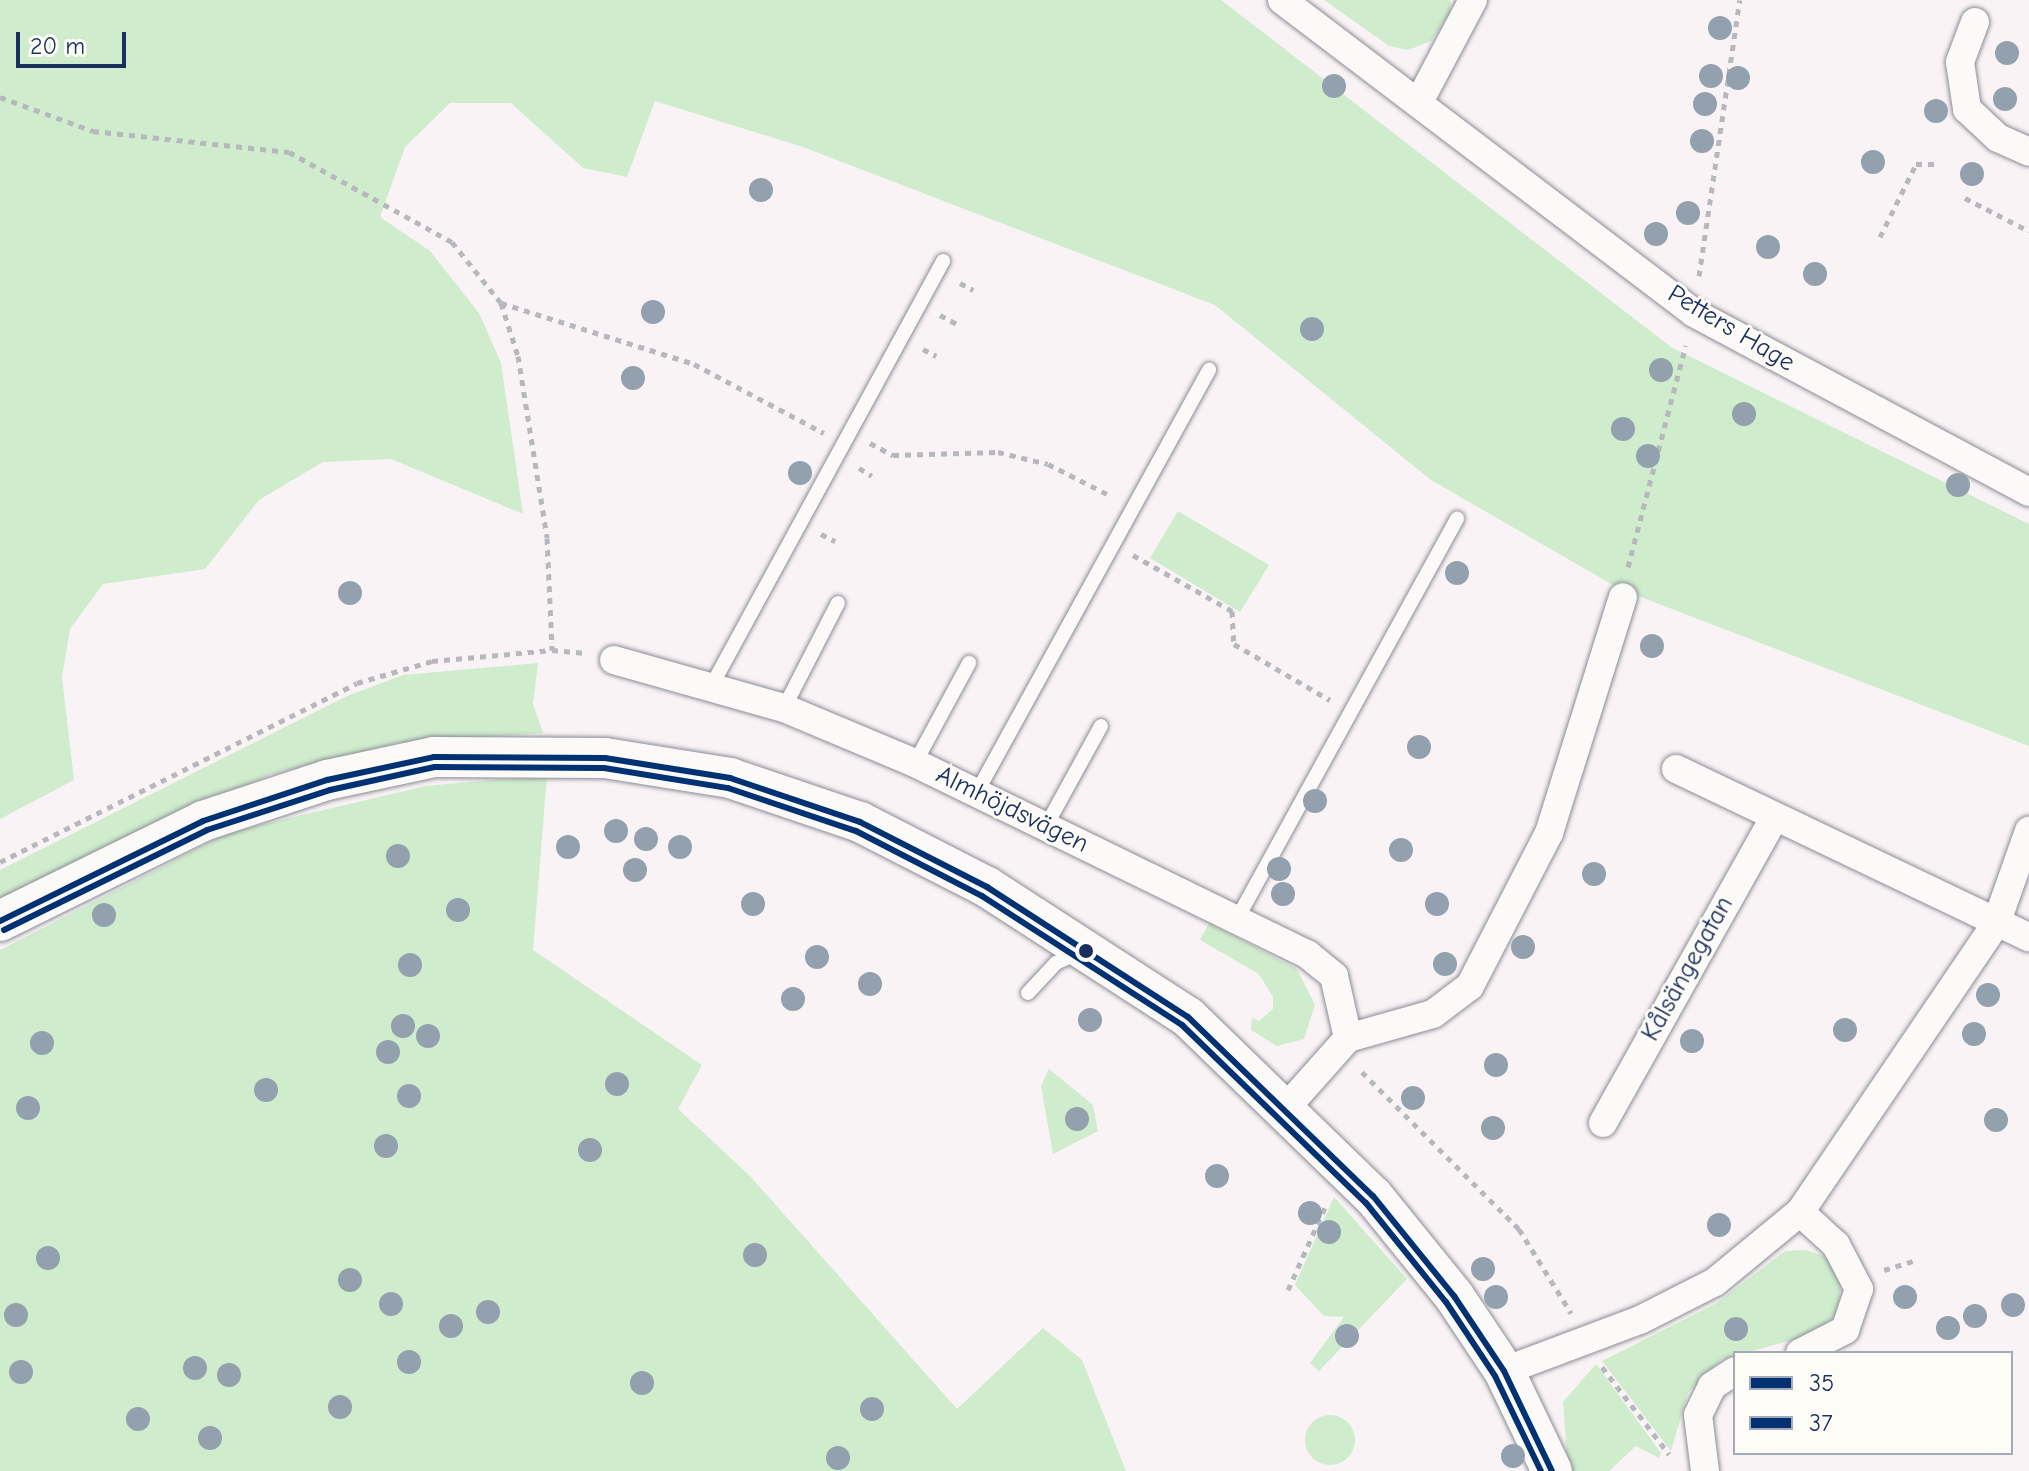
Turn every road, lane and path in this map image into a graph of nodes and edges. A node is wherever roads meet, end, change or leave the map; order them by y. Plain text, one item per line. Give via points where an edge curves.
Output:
1 (1282, 0) edge
2 (1473, 0) edge
3 (1975, 22) dead end
4 (0, 97) edge
5 (1420, 100) junction
6 (2029, 152) edge
7 (1934, 164) dead end
8 (1965, 198) dead end
9 (2029, 231) edge
10 (1880, 237) dead end
11 (943, 261) dead end
12 (501, 303) junction
13 (1209, 370) dead end
14 (846, 437) junction
15 (2029, 492) edge
16 (1133, 508) junction
17 (1457, 519) dead end
18 (1113, 544) junction
19 (1623, 597) dead end
20 (838, 603) dead end
21 (552, 650) junction
22 (614, 660) joint
23 (969, 663) dead end
24 (712, 685) junction
25 (784, 708) junction
26 (1352, 712) junction
27 (1101, 726) dead end
28 (915, 763) junction
29 (1676, 769) dead end
30 (977, 792) junction
31 (1775, 817) junction
32 (1046, 826) junction
33 (2029, 831) edge
34 (0, 862) edge
35 (1237, 919) junction
36 (0, 921) edge
37 (1996, 924) junction
38 (2029, 937) edge
39 (1088, 948) junction
40 (1028, 993) dead end
41 (1348, 1038) junction
42 (1285, 1109) junction
43 (1603, 1123) dead end
44 (1332, 1191) dead end
45 (1800, 1212) junction
46 (1288, 1290) dead end
47 (1583, 1341) junction
48 (1804, 1351) edge
49 (1504, 1371) junction
50 (1733, 1372) edge
51 (1667, 1453) dead end
52 (1552, 1471) edge
53 (1705, 1471) edge

1 - 5 street, Petters Hage
2 - 5 street
3 - 6 street via 1960,62 1967,109 1998,138
4 - 12 path via 93,131 289,152 452,242
5 - 15 street, Petters Hage via 1694,313
7 - 10 path via 1916,164
8 - 9 path
11 - 14 lane
12 - 14 path via 694,364
12 - 21 path via 539,474
13 - 16 lane
14 - 16 path via 893,455 941,448 1048,464
14 - 24 lane
16 - 18 lane
17 - 26 lane
18 - 26 path via 1232,611 1234,644
18 - 30 lane
19 - 41 street via 1549,833 1470,986 1433,1014
20 - 25 lane
21 - 22 path
21 - 34 path via 432,661 357,683
22 - 24 street, Almhöjdsvägen
23 - 28 lane
24 - 25 street, Almhöjdsvägen
25 - 28 street, Almhöjdsvägen
26 - 35 lane
27 - 32 lane
28 - 30 street, Almhöjdsvägen
29 - 31 street
30 - 32 street, Almhöjdsvägen
31 - 37 street
31 - 43 street, Kålsängegatan
32 - 35 street, Almhöjdsvägen
33 - 37 street
35 - 41 street, Almhöjdsvägen via 1334,976
36 - 39 street via 203,821 268,797 434,757 523,755 730,778 860,822
37 - 38 street
37 - 45 street
39 - 40 lane via 1056,963
39 - 42 street via 1188,1017
41 - 42 street
41 - 47 path via 1362,1071 1519,1229 1561,1288
42 - 49 street via 1373,1196
44 - 46 path
45 - 47 street via 1715,1282
45 - 48 street via 1843,1254 1859,1289 1845,1330
47 - 49 street
47 - 51 path
49 - 52 street
50 - 53 street via 1712,1386 1698,1415

